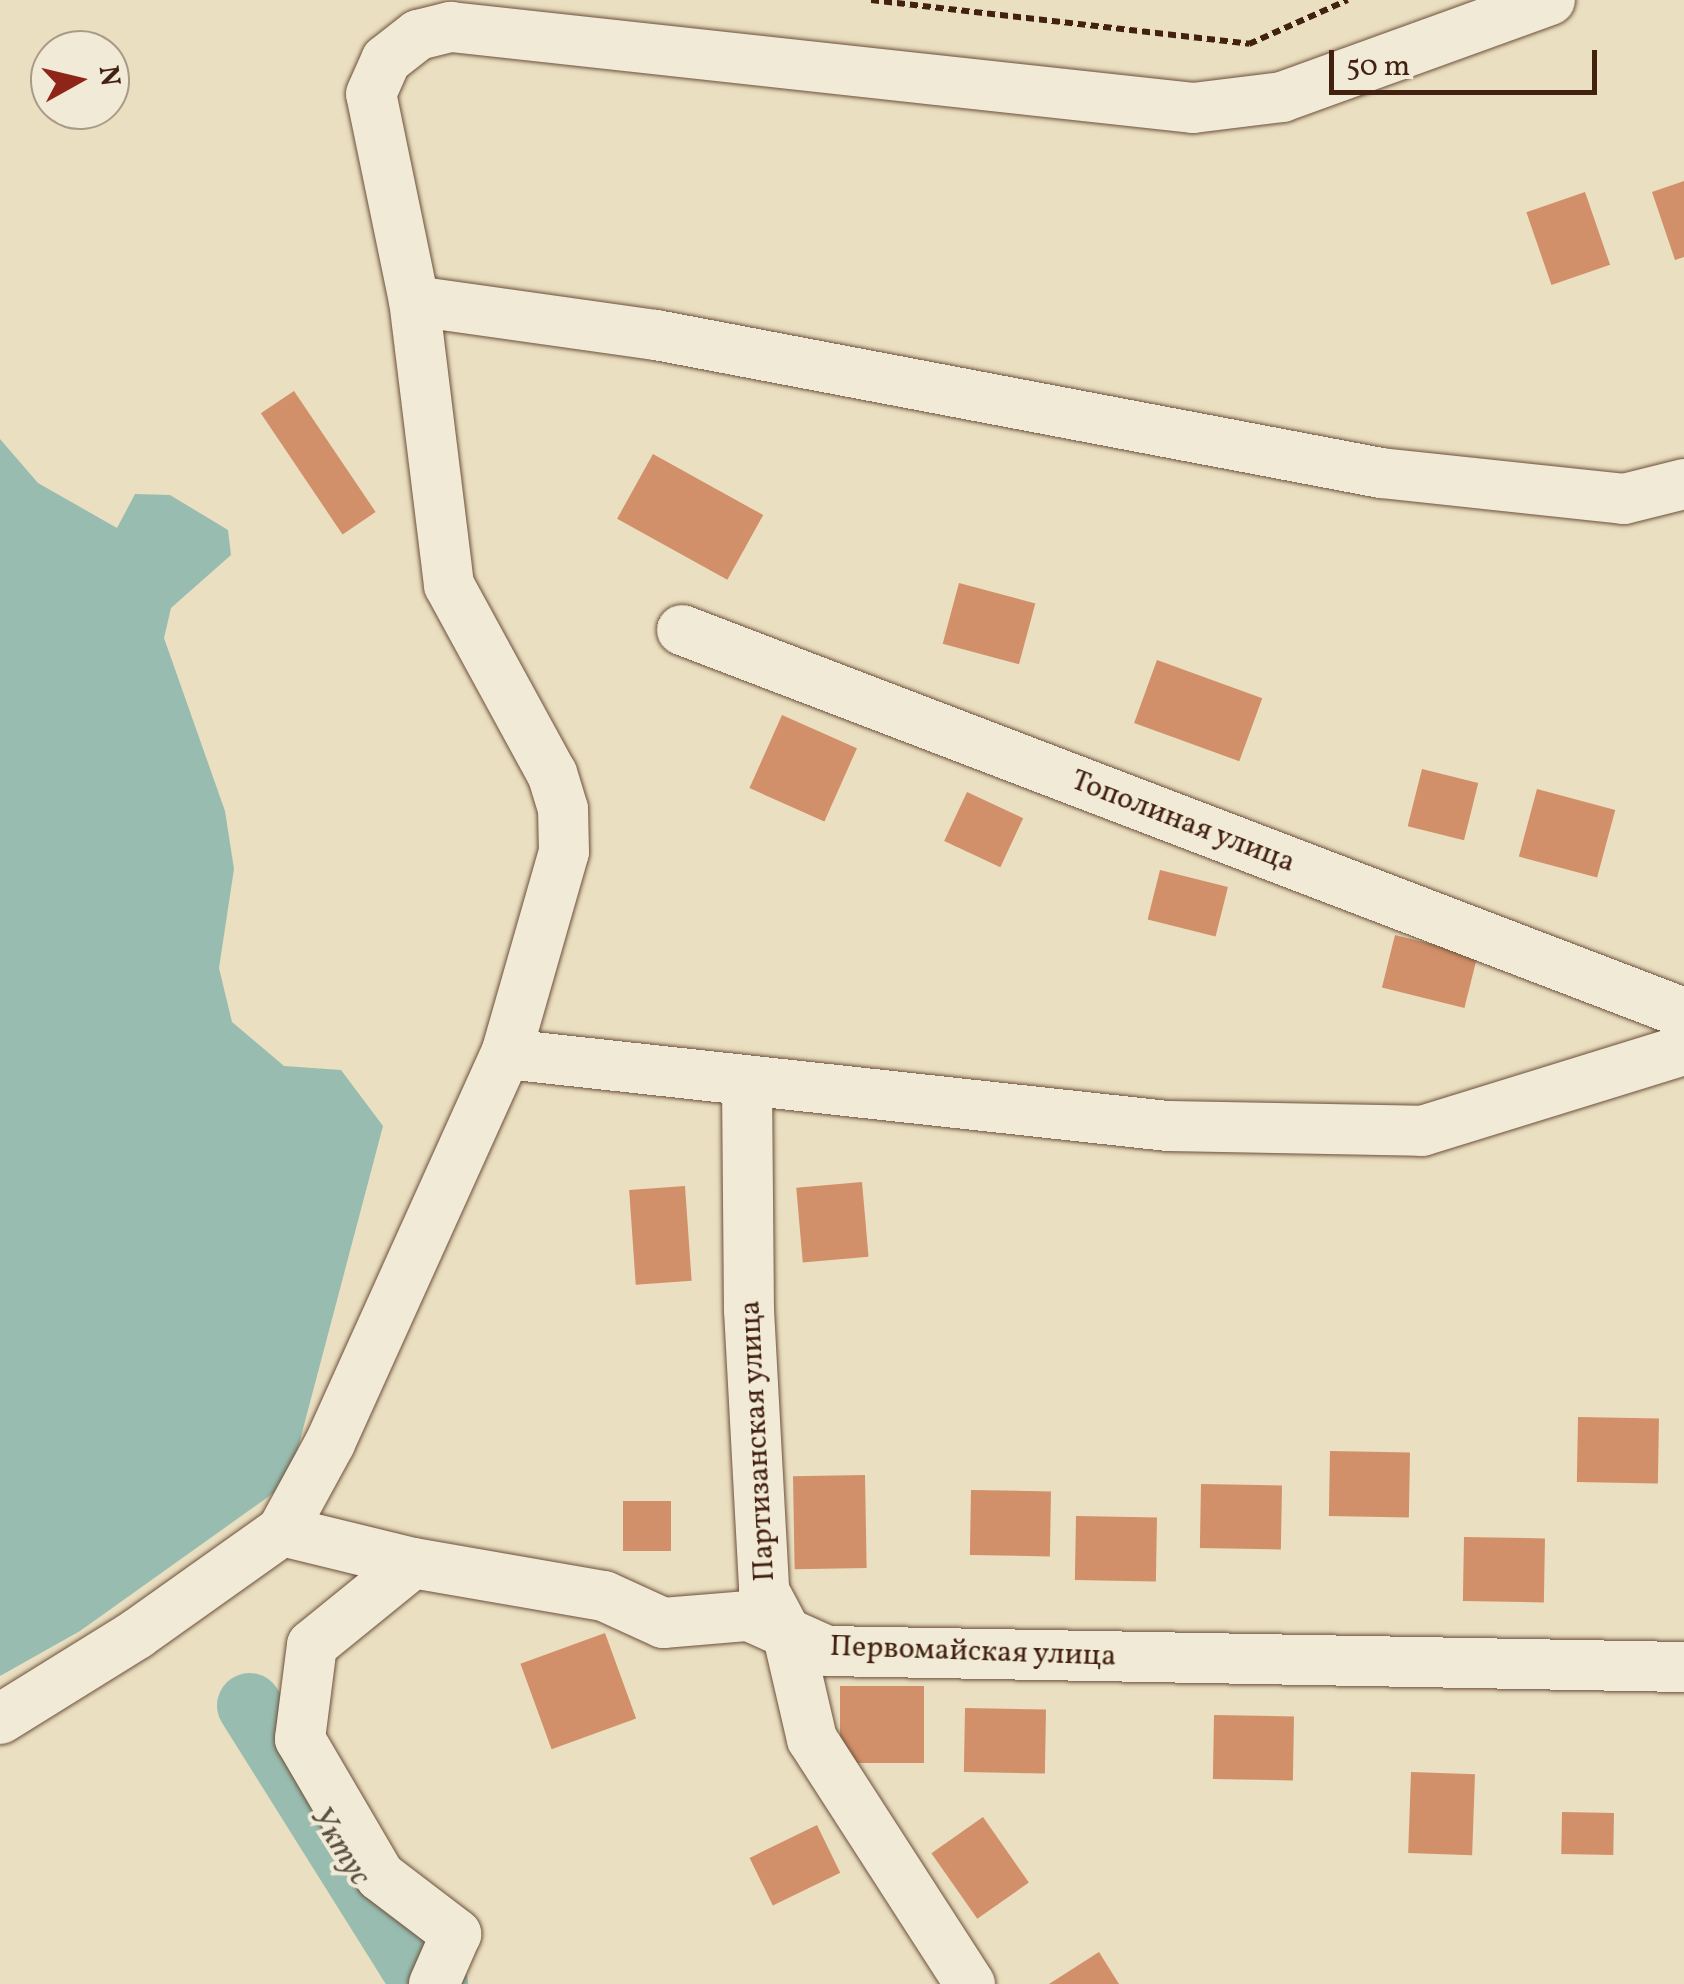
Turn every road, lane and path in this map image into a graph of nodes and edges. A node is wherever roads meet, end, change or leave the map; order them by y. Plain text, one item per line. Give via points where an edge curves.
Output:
1 (871, 0) edge
2 (1348, 0) edge
3 (1550, 0) edge
4 (414, 300) junction
5 (1684, 484) edge
6 (682, 630) dead end
7 (1684, 1013) edge
8 (1684, 1050) edge
9 (506, 1054) junction
10 (747, 1083) junction
11 (282, 1531) junction
12 (414, 1563) junction
13 (788, 1636) junction
14 (1684, 1667) edge
15 (0, 1719) edge
16 (435, 1980) edge
17 (970, 1984) edge

1 - 2 path via 1250,44
3 - 4 street via 1282,97 1193,108 451,27 418,35 386,60 372,94
4 - 5 street via 656,335 1381,473 1624,499
4 - 9 street via 449,586 552,774 563,809 564,852
6 - 7 street, Тополиная улица
8 - 10 street via 1422,1132 1168,1126
9 - 10 street
9 - 11 street via 330,1443
10 - 13 street, Партизанская улица via 749,1310 764,1591
11 - 12 street, Первомайская улица
11 - 15 street via 137,1634
12 - 13 street, Первомайская улица via 604,1596 663,1623 749,1616
12 - 16 street via 312,1645 300,1738 380,1876 456,1934
13 - 14 street, Первомайская улица via 827,1651
13 - 17 street, Партизанская улица via 812,1739

